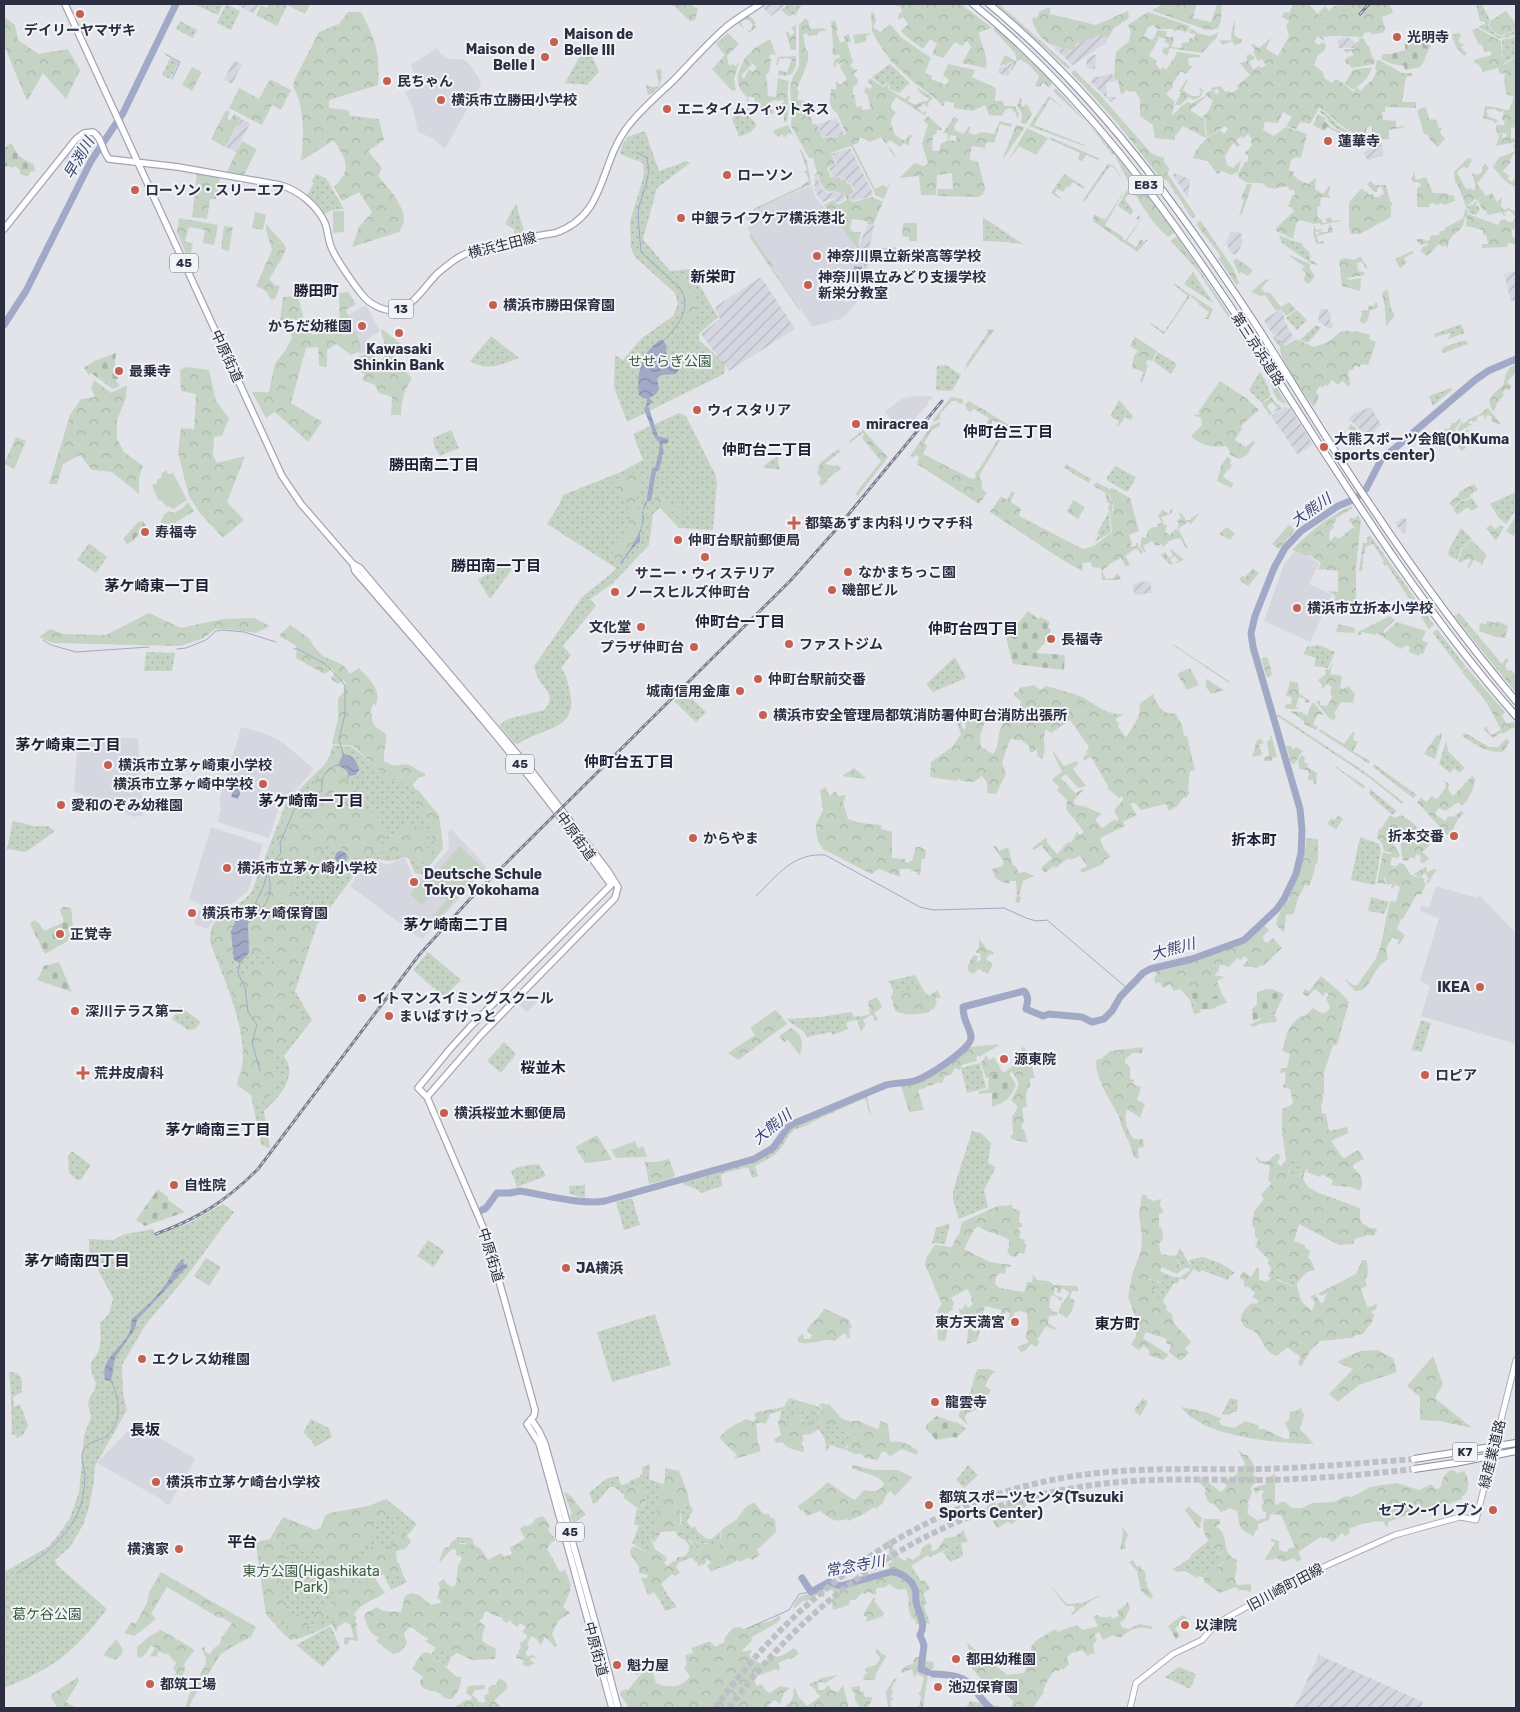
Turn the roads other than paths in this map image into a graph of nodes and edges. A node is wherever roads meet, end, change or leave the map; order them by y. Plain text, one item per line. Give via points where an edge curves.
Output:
1 (66, 4) edge
2 (760, 4) edge
3 (973, 4) edge
4 (989, 4) edge
5 (137, 161) junction
6 (4, 229) edge
7 (353, 564) junction
8 (1516, 701) edge
9 (1516, 716) edge
10 (426, 1097) junction
11 (1516, 1360) edge
12 (529, 1422) junction
13 (1516, 1443) edge
14 (1516, 1451) edge
15 (1414, 1459) tunnel mouth
16 (1414, 1470) tunnel mouth
17 (1476, 1520) joint
18 (612, 1708) edge
19 (618, 1708) edge
20 (1130, 1708) edge

1 - 5 main road, 中原街道 / 45
2 - 5 main road, 横浜生田線 / 13 via 718,34 626,128 595,198 577,222 555,233 460,256 438,273 415,301 400,309 382,309 366,298 332,248 321,216 292,189
3 - 9 highway, 第三京浜道路 / E83 via 1049,72 1124,156 1184,238 1368,520 1434,614
4 - 8 highway, 第三京浜道路 / E83 via 1056,65 1131,150 1199,241 1259,330 1368,503 1442,608
5 - 6 main road, 横浜生田線 / 13 via 109,159 95,132 84,133
5 - 7 main road, 中原街道 / 45 via 275,464 301,504
7 - 10 main road, 中原街道 / 45 via 360,568 530,769 608,871 618,889 614,898 480,1036
7 - 10 main road, 中原街道 / 45 via 355,571 521,765 611,885 450,1049 418,1088
10 - 12 main road, 中原街道 / 45 via 486,1234 535,1410
11 - 17 main road, 緑産業道路
12 - 18 main road, 中原街道 / 45 via 548,1475
12 - 19 main road, 中原街道 / 45 via 545,1444
13 - 15 highway, K7, bridge
14 - 16 highway, K7, bridge
17 - 20 main road, 旧川崎町田線 via 1460,1517 1395,1535 1294,1580 1216,1624 1202,1640 1173,1654 1136,1683

